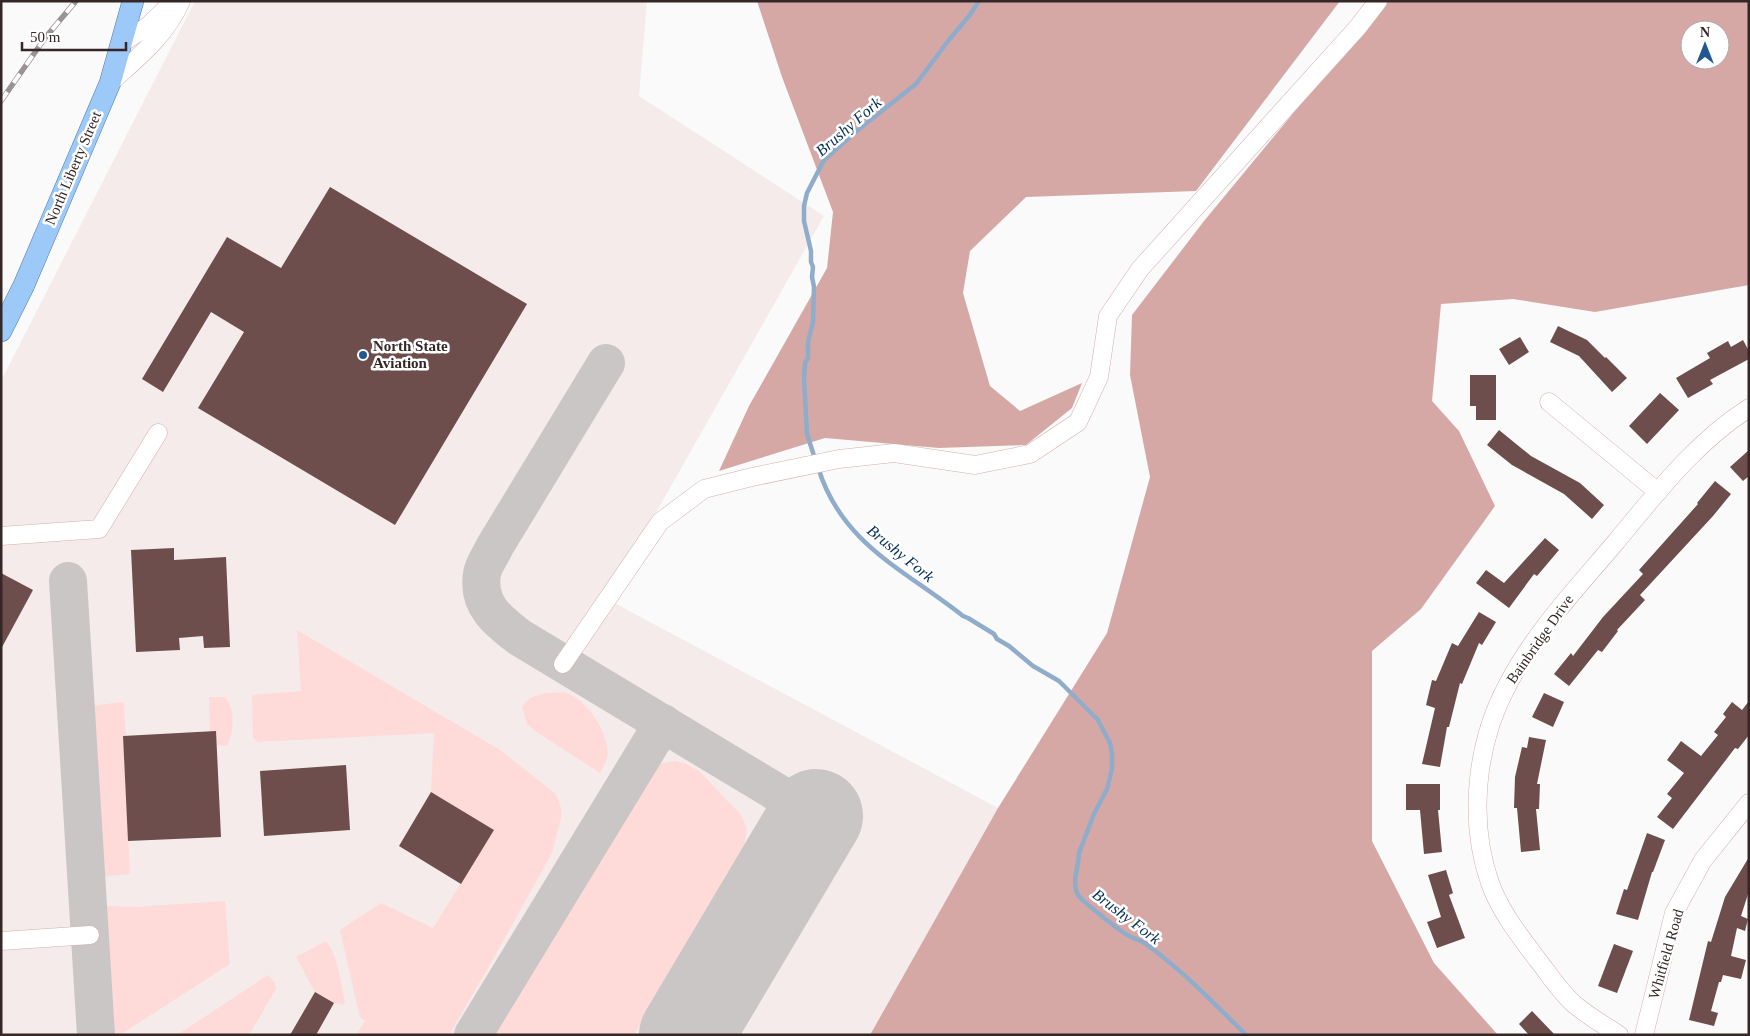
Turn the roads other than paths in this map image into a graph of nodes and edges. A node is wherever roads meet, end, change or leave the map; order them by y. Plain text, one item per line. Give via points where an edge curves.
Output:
1 (174, 1) edge
2 (182, 1) edge
3 (1378, 1) edge
4 (133, 2) edge
5 (122, 43) junction
6 (110, 83) junction
7 (1, 331) edge
8 (1549, 402) dead end
9 (1749, 408) edge
10 (158, 433) dead end
11 (1658, 492) junction
12 (1, 536) edge
13 (563, 664) dead end
14 (1749, 803) edge
15 (90, 936) dead end
16 (1, 941) edge
17 (1619, 1035) edge
18 (1644, 1035) edge

1 - 5 street via 148,26
2 - 6 street via 163,33
3 - 13 street via 1140,269 1108,316 1099,377 1078,422 1030,454 976,465 894,453 838,459 704,489 660,522
4 - 5 main road, North Liberty Street
5 - 6 main road, North Liberty Street
6 - 7 main road, North Liberty Street via 24,285
8 - 11 street
9 - 11 street, Bainbridge Drive via 1696,450
10 - 12 street via 99,529
11 - 17 street, Bainbridge Drive via 1560,608 1523,659 1496,709 1480,771 1478,827 1483,859 1500,906 1560,989 1573,1003
14 - 18 street, Whitfield Road via 1704,860 1674,913
15 - 16 street

